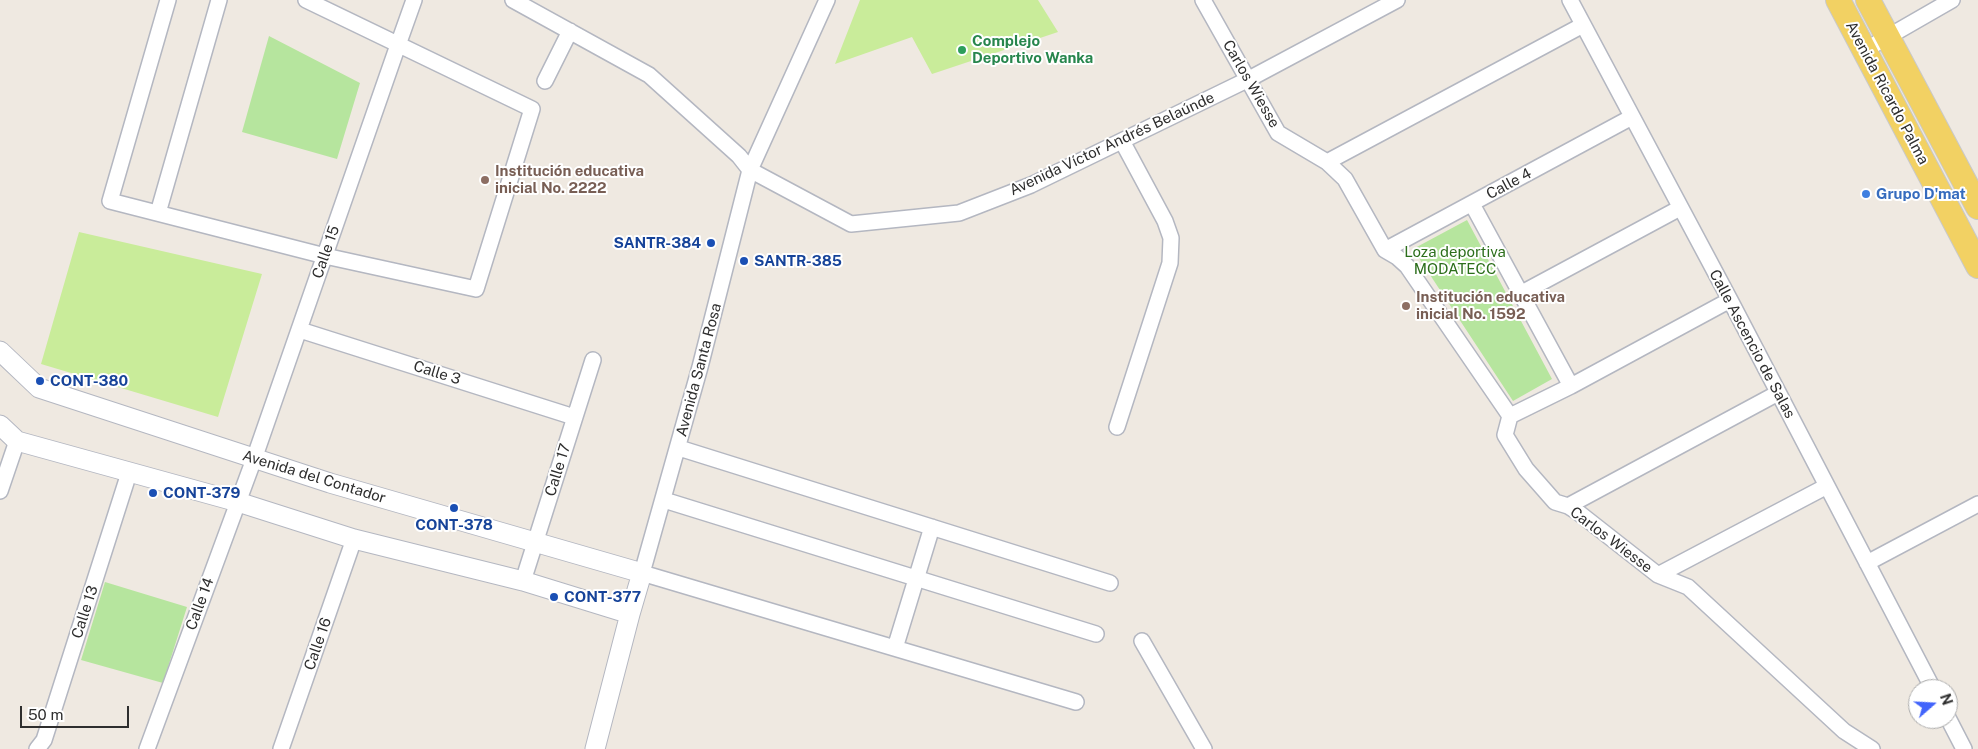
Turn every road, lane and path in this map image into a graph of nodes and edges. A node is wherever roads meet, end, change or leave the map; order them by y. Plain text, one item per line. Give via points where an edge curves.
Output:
1 (168, 0) edge
2 (219, 0) edge
3 (306, 0) edge
4 (414, 0) edge
5 (827, 0) edge
6 (1203, 0) edge
7 (1397, 0) edge
8 (1570, 0) edge
9 (1838, 0) edge
10 (1868, 0) edge
11 (1952, 0) edge
12 (520, 2) edge
13 (1583, 25) junction
14 (570, 31) junction
15 (1887, 35) junction
16 (398, 45) junction
17 (1864, 50) junction
18 (1249, 79) junction
19 (545, 81) dead end
20 (1632, 117) junction
21 (1122, 141) junction
22 (1327, 162) junction
23 (750, 170) junction
24 (1472, 204) junction
25 (1978, 207) edge
26 (1680, 208) junction
27 (158, 213) junction
28 (1385, 250) junction
29 (1976, 255) edge
30 (325, 256) junction
31 (1520, 294) junction
32 (1730, 300) junction
33 (300, 330) junction
34 (0, 351) edge
35 (593, 360) dead end
36 (1571, 386) junction
37 (1778, 393) junction
38 (574, 416) junction
39 (1510, 416) junction
40 (0, 425) edge
41 (1117, 427) dead end
42 (17, 441) junction
43 (679, 448) junction
44 (254, 459) junction
45 (129, 473) junction
46 (1827, 486) junction
47 (0, 491) edge
48 (664, 500) junction
49 (238, 502) junction
50 (1978, 504) edge
51 (1568, 506) junction
52 (932, 527) junction
53 (354, 539) junction
54 (536, 542) junction
55 (1867, 563) junction
56 (642, 574) junction
57 (1658, 575) junction
58 (916, 578) junction
59 (523, 581) junction
60 (1110, 583) dead end
61 (630, 614) junction
62 (1096, 634) dead end
63 (1142, 641) dead end
64 (895, 648) junction
65 (1928, 679) edge
66 (1076, 702) dead end
67 (1954, 729) edge
68 (38, 749) edge
69 (147, 749) edge
70 (281, 749) edge
71 (595, 749) edge
72 (1204, 749) edge
73 (1872, 749) edge
74 (1964, 749) edge

1 - 27 street via 110,202
2 - 27 street
3 - 16 street
4 - 16 street, Calle 15
5 - 23 street, Avenida Santa Rosa
6 - 18 street, Carlos Wiesse
7 - 18 street, Avenida Víctor Andrés Belaúnde
8 - 13 street, Calle Ascencio de Salas
9 - 17 main road, Avenida Ricardo Palma
10 - 15 main road, Avenida Ricardo Palma
11 - 15 street
12 - 14 street
13 - 20 street, Calle Ascencio de Salas
13 - 22 street
14 - 19 street
14 - 23 street via 650,75 740,156
15 - 17 street
15 - 25 main road, Avenida Ricardo Palma
16 - 30 street, Calle 15
16 - 30 street via 532,109 476,289
17 - 29 main road, Avenida Ricardo Palma
18 - 21 street, Avenida Víctor Andrés Belaúnde
18 - 22 street, Carlos Wiesse via 1278,133
20 - 24 street, Calle 4
20 - 26 street, Calle Ascencio de Salas
21 - 23 street, Avenida Víctor Andrés Belaúnde via 1030,186 958,212 851,224
21 - 41 street via 1165,220 1172,246 1170,263
22 - 28 street, Carlos Wiesse via 1345,179
23 - 43 street, Avenida Santa Rosa
24 - 28 street, Calle 4
24 - 31 street
26 - 31 street
26 - 32 street, Calle Ascencio de Salas
27 - 30 street
28 - 39 street, Carlos Wiesse via 1407,266
30 - 33 street, Calle 15
31 - 36 street
32 - 36 street
32 - 37 street, Calle Ascencio de Salas
33 - 38 street, Calle 3
33 - 44 street, Calle 15
34 - 44 street, Avenida del Contador via 39,388
35 - 38 street, Calle 17
36 - 39 street
37 - 46 street, Calle Ascencio de Salas
37 - 51 street
38 - 54 street, Calle 17
39 - 51 street, Carlos Wiesse via 1506,435 1526,469 1555,502
40 - 42 street
42 - 45 street
42 - 47 street
43 - 48 street, Avenida Santa Rosa
43 - 52 street
44 - 49 street, Calle 14
44 - 54 street, Avenida del Contador
45 - 49 street
45 - 68 street, Calle 13 via 44,740
46 - 55 street, Calle Ascencio de Salas
46 - 57 street
48 - 56 street, Avenida Santa Rosa
48 - 58 street
49 - 53 street
49 - 69 street, Calle 14
50 - 55 street
51 - 57 street, Carlos Wiesse
52 - 58 street
52 - 60 street
53 - 59 street
53 - 70 street, Calle 16
54 - 56 street, Avenida del Contador
54 - 59 street, Calle 17
55 - 65 street, Calle Ascencio de Salas
56 - 61 street, Avenida Santa Rosa
56 - 64 street
57 - 73 street, Carlos Wiesse via 1688,587 1844,731
58 - 62 street
58 - 64 street
59 - 61 street
61 - 71 street, Avenida Santa Rosa
63 - 72 street
64 - 66 street
67 - 74 street

